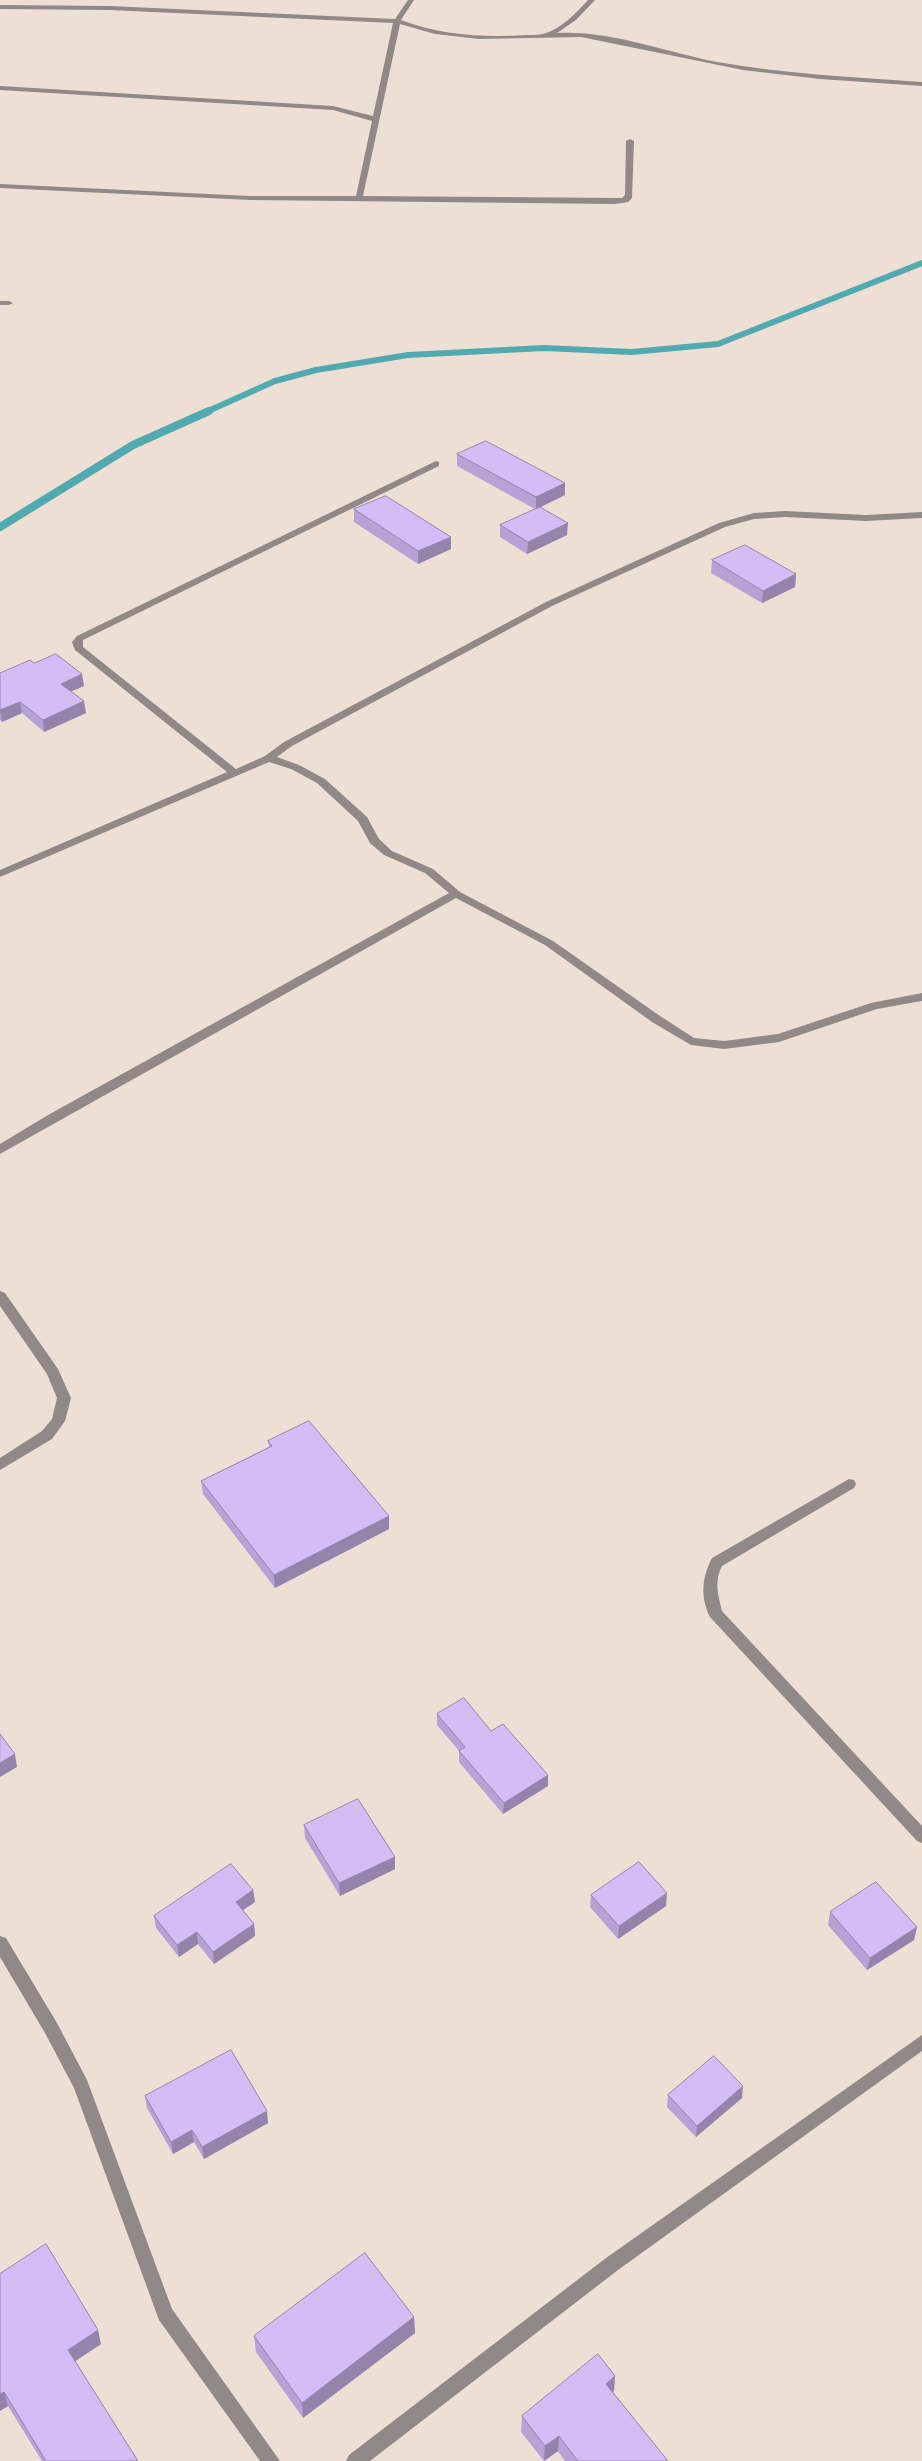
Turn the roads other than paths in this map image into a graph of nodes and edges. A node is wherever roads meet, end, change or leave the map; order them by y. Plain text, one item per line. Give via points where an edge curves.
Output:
1 (114, 0) edge
2 (411, 0) edge
3 (592, 0) edge
4 (0, 7) edge
5 (108, 8) junction
6 (397, 21) junction
7 (550, 34) junction
8 (922, 84) edge
9 (0, 88) edge
10 (376, 120) junction
11 (630, 141) dead end
12 (0, 186) edge
13 (359, 198) junction
14 (436, 464) dead end
15 (922, 515) edge
16 (269, 758) junction
17 (235, 773) junction
18 (0, 874) edge
19 (456, 894) junction
20 (922, 997) edge
21 (0, 1150) edge
22 (0, 1296) edge
23 (0, 1465) edge
24 (849, 1484) dead end
25 (922, 1836) edge
26 (0, 1943) edge
27 (922, 2042) edge
28 (271, 2461) edge
29 (356, 2461) edge

1 - 5 street
2 - 6 street
3 - 7 street via 574,19
4 - 5 street
5 - 6 street
6 - 7 street via 410,27 474,36 506,38
6 - 10 street
7 - 8 street via 610,40 718,64 829,78
9 - 10 street via 333,108
10 - 13 street
11 - 13 street via 629,196 615,202
12 - 13 street via 250,198
14 - 17 street via 77,642 78,648
15 - 16 street via 866,518 785,514 754,516 722,525 549,604 288,744
16 - 17 street
16 - 19 street via 320,781 363,819 374,841 388,853 429,871
17 - 18 street
19 - 20 street via 549,943 691,1041 724,1045 779,1038 875,1006
19 - 21 street
22 - 23 street via 53,1372 64,1398 58,1421 47,1435
24 - 25 street via 717,1562 709,1575 710,1591 715,1613
26 - 28 street via 52,2028 81,2085 165,2314
27 - 29 street via 612,2264

